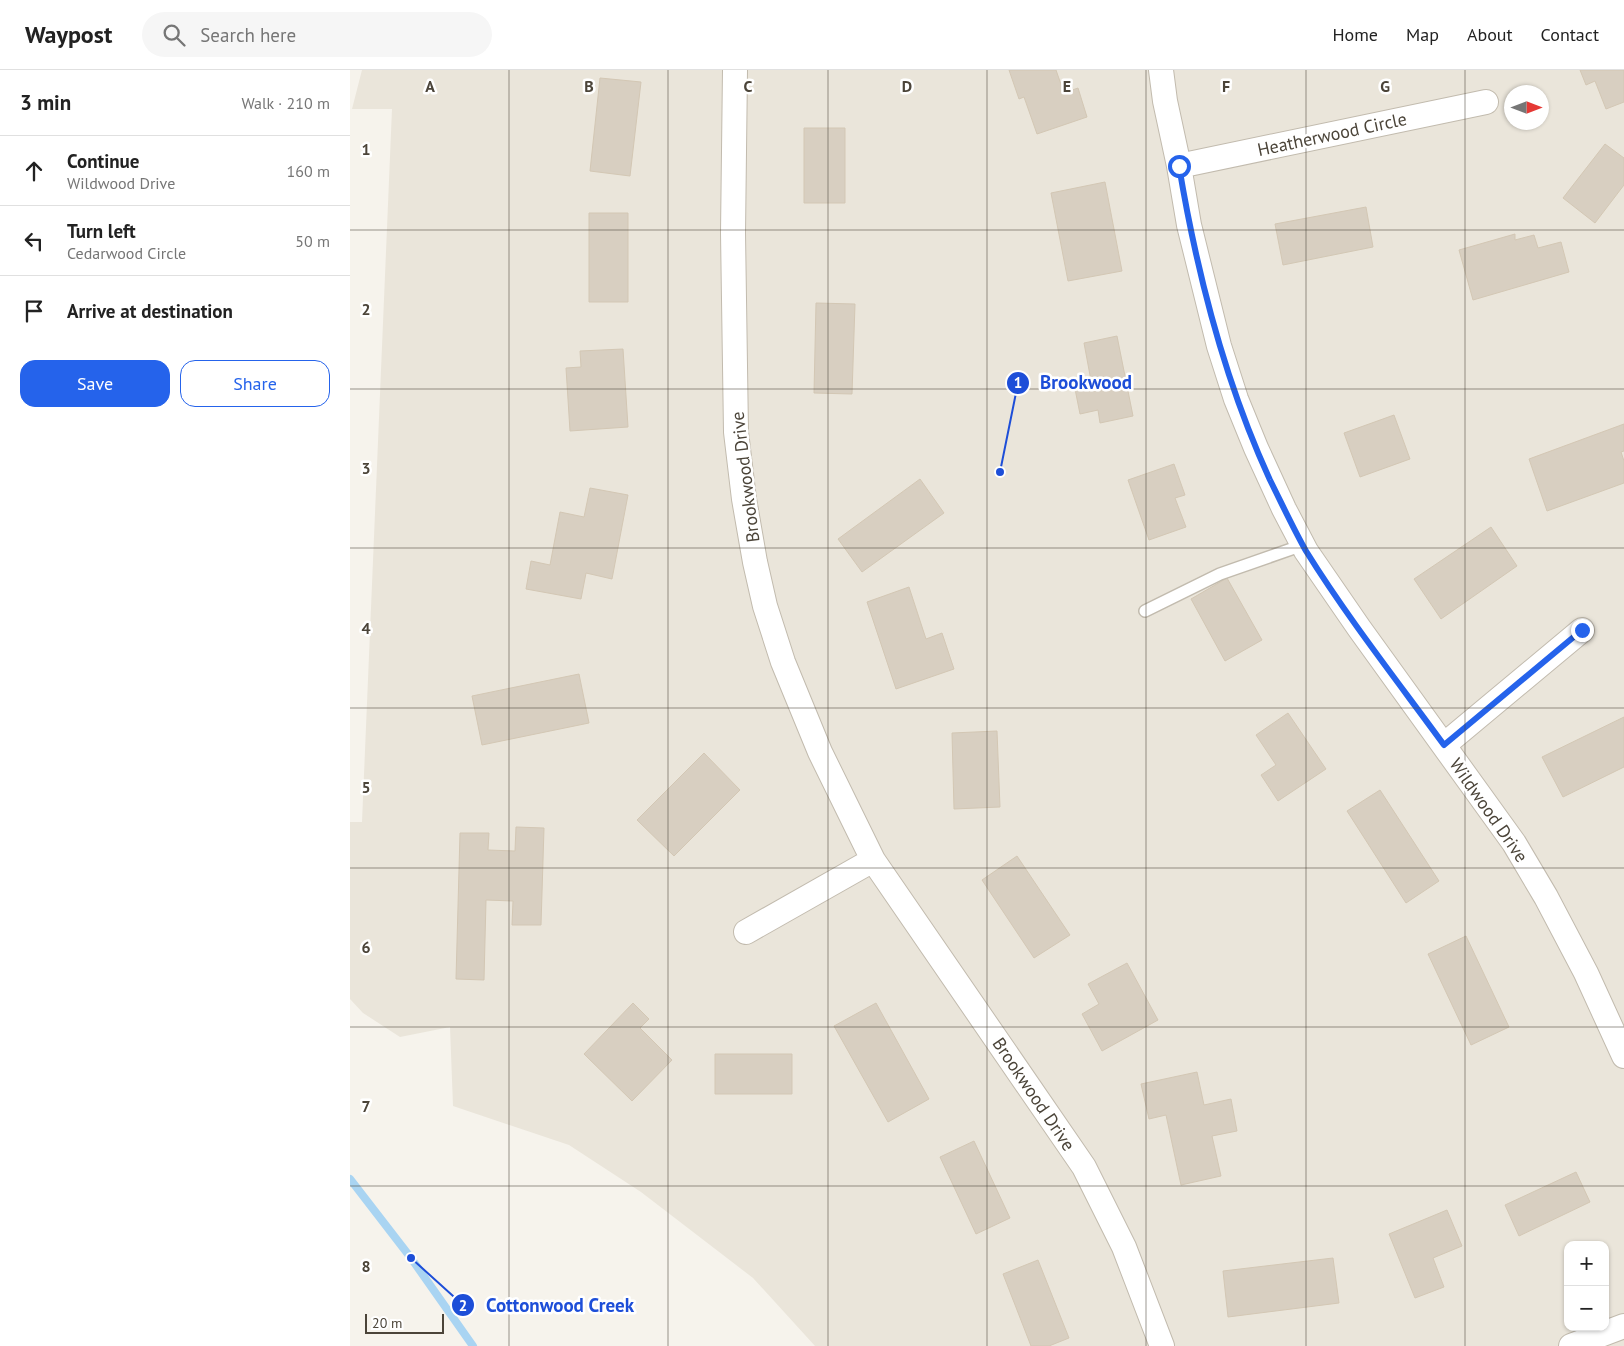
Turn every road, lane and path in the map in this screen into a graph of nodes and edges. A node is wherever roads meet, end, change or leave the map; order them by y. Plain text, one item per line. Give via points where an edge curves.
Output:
1 (735, 70) edge
2 (1161, 70) edge
3 (1486, 102) dead end
4 (1179, 166) junction
5 (1303, 545) junction
6 (1145, 611) dead end
7 (1582, 630) dead end
8 (1444, 745) junction
9 (873, 860) junction
10 (746, 932) dead end
11 (1624, 1056) edge
12 (1624, 1326) edge
13 (1162, 1346) edge
14 (1571, 1346) edge

1 - 9 street, Brookwood Drive via 732,233 736,432 744,499 765,606 784,662 820,752
2 - 4 street, Wildwood Drive
3 - 4 street, Heatherwood Circle
4 - 5 street, Wildwood Drive via 1204,288 1233,390 1256,448
5 - 6 lane via 1220,574
5 - 8 street, Wildwood Drive
7 - 8 street
8 - 11 street, Wildwood Drive via 1514,843 1546,897
9 - 10 street
9 - 13 street, Brookwood Drive via 1084,1167 1124,1247
12 - 14 street

